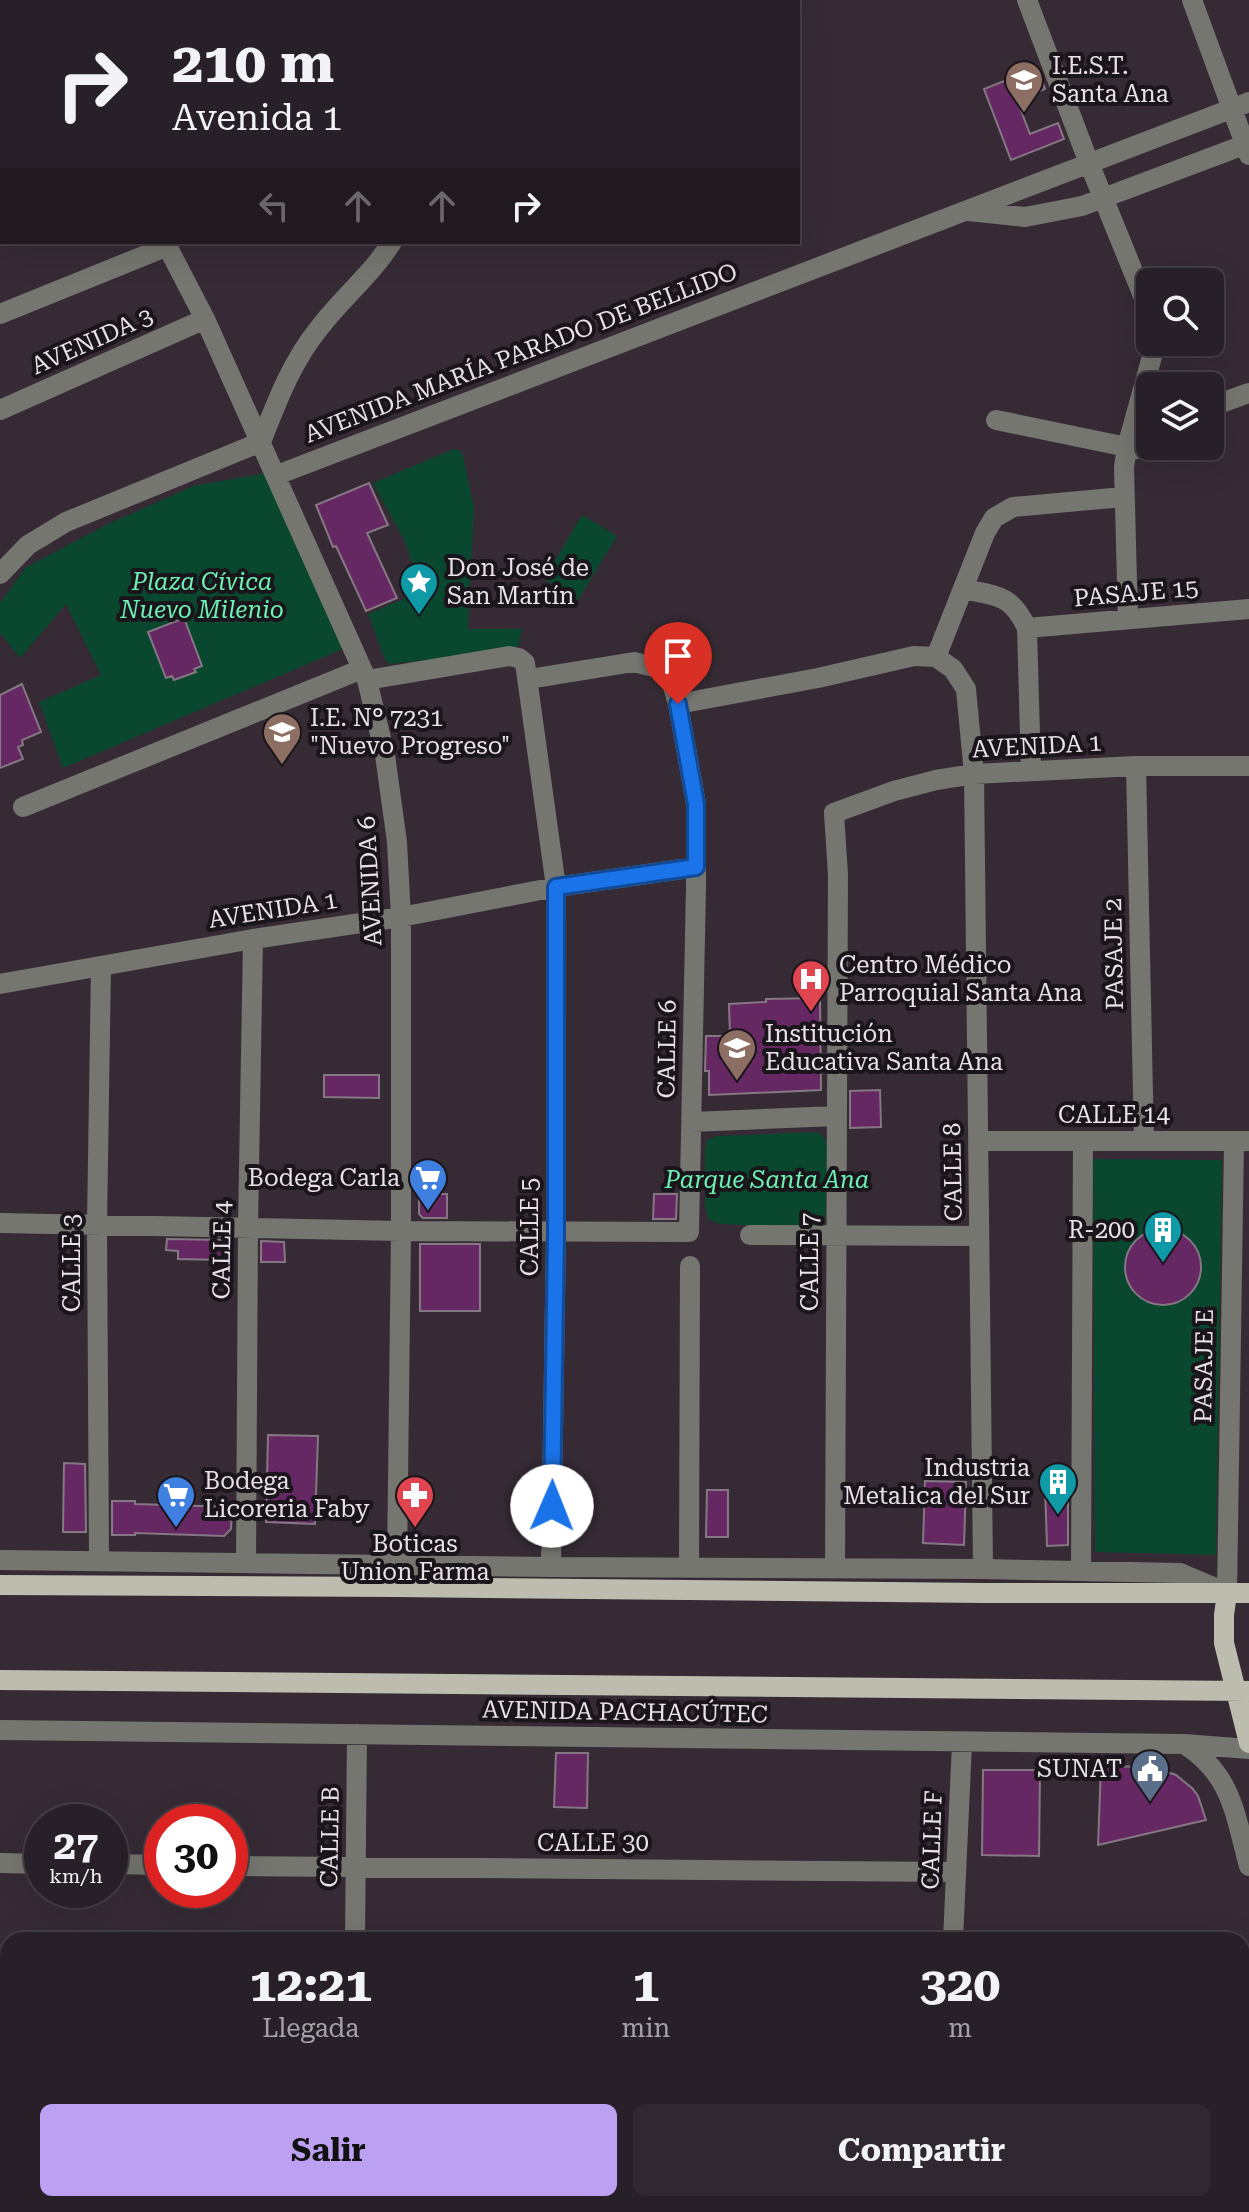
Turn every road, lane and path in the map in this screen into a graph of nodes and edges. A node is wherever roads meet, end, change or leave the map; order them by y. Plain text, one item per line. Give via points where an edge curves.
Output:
1 (1027, 0) edge
2 (1192, 0) edge
3 (1241, 106) edge
4 (1248, 147) edge
5 (1089, 163) junction
6 (1104, 198) junction
7 (964, 211) junction
8 (167, 244) edge
9 (391, 244) edge
10 (1136, 278) edge
11 (0, 314) edge
12 (205, 319) junction
13 (1152, 356) edge
14 (1249, 393) edge
15 (1224, 402) edge
16 (0, 410) edge
17 (996, 420) dead end
18 (261, 442) junction
19 (1127, 447) junction
20 (1136, 448) edge
21 (277, 475) junction
22 (1123, 497) junction
23 (0, 574) edge
24 (963, 589) junction
25 (1249, 609) edge
26 (1128, 620) junction
27 (1027, 628) junction
28 (936, 657) junction
29 (365, 674) junction
30 (529, 679) junction
31 (678, 704) junction
32 (1136, 766) junction
33 (1249, 766) edge
34 (1031, 771) junction
35 (974, 774) junction
36 (23, 807) dead end
37 (834, 813) joint
38 (696, 867) junction
39 (556, 887) junction
40 (401, 917) junction
41 (253, 939) junction
42 (101, 966) junction
43 (0, 984) edge
44 (837, 1116) junction
45 (692, 1122) junction
46 (978, 1141) junction
47 (1083, 1141) junction
48 (1144, 1141) junction
49 (1242, 1141) edge
50 (0, 1223) edge
51 (97, 1224) junction
52 (248, 1227) junction
53 (401, 1231) junction
54 (556, 1232) junction
55 (750, 1235) dead end
56 (836, 1235) junction
57 (979, 1236) junction
58 (690, 1266) dead end
59 (0, 1560) edge
60 (99, 1561) junction
61 (246, 1562) junction
62 (397, 1564) junction
63 (551, 1567) junction
64 (689, 1567) junction
65 (835, 1568) junction
66 (983, 1569) junction
67 (1081, 1570) junction
68 (0, 1585) edge
69 (1227, 1593) junction
70 (1249, 1593) edge
71 (0, 1680) edge
72 (1242, 1691) edge
73 (0, 1730) edge
74 (357, 1734) junction
75 (962, 1743) junction
76 (1184, 1744) junction
77 (1249, 1746) edge
78 (0, 1863) edge
79 (24, 1864) edge
80 (248, 1866) edge
81 (1249, 1866) edge
82 (356, 1868) junction
83 (956, 1872) junction
84 (355, 1932) edge
85 (953, 1932) edge

1 - 5 street
2 - 3 street
3 - 4 street
3 - 5 street, AVENIDA MARÍA PARADO DE BELLIDO
4 - 6 street, AVENIDA MARÍA PARADO DE BELLIDO
5 - 6 street
5 - 7 street, AVENIDA MARÍA PARADO DE BELLIDO
6 - 7 street, AVENIDA MARÍA PARADO DE BELLIDO via 1025,217
6 - 10 street
7 - 21 street, AVENIDA MARÍA PARADO DE BELLIDO
8 - 11 street
8 - 12 street, AVENIDA 6
9 - 18 street via 301,351
12 - 16 street, AVENIDA 3
12 - 18 street, AVENIDA 6
13 - 19 street
14 - 15 street
17 - 19 street
18 - 21 street, AVENIDA 6
18 - 23 street via 66,522 28,545
19 - 20 street
19 - 22 street
21 - 29 street, AVENIDA 6
22 - 24 street via 1013,507 994,518
22 - 26 street
24 - 27 street via 1003,597
24 - 28 street
25 - 26 street, PASAJE 15
26 - 27 street, PASAJE 15
27 - 34 street
28 - 31 street via 914,656
28 - 35 street, CALLE 8 via 953,669 966,689
29 - 30 street via 509,656 525,663
29 - 36 street
29 - 40 street, AVENIDA 6 via 385,755
30 - 31 street, CALLE 6 via 634,662 669,673
30 - 39 street, CALLE 5
31 - 38 street, CALLE 6 via 696,804
32 - 33 street, AVENIDA 1
32 - 34 street, AVENIDA 1
32 - 48 street, PASAJE 2
34 - 35 street, AVENIDA 1
35 - 37 street, AVENIDA 1 via 894,791
35 - 46 street, CALLE 8
37 - 44 street, CALLE 7
38 - 39 street, AVENIDA 1
38 - 45 street, CALLE 6
39 - 40 street, AVENIDA 1
39 - 54 street, CALLE 5
40 - 41 street, AVENIDA 1
40 - 53 street, AVENIDA 6
41 - 42 street, AVENIDA 1
41 - 52 street, CALLE 4
42 - 43 street, AVENIDA 1
42 - 51 street, CALLE 3
44 - 45 street
44 - 56 street, CALLE 7
45 - 54 street, CALLE 6 via 689,1232
46 - 47 street, CALLE 14
46 - 57 street, CALLE 8
47 - 48 street, CALLE 14
47 - 67 street
48 - 49 street, CALLE 14
49 - 69 street, PASAJE E
50 - 51 street
51 - 52 street
51 - 60 street, CALLE 3
52 - 53 street
52 - 61 street, CALLE 4
53 - 54 street
53 - 62 street, AVENIDA 6
54 - 63 street, CALLE 5
55 - 56 street
56 - 57 street
56 - 65 street, CALLE 7
57 - 66 street, CALLE 8
58 - 64 street
59 - 60 street
60 - 61 street
61 - 62 street
62 - 63 street
63 - 64 street
64 - 65 street
65 - 66 street
66 - 67 street
67 - 69 street via 1180,1573
68 - 69 main road
69 - 70 main road
69 - 72 main road via 1224,1643
71 - 72 main road, AVENIDA PACHACÚTEC
72 - 77 main road
73 - 74 street, AVENIDA PACHACÚTEC
74 - 75 street, AVENIDA PACHACÚTEC
74 - 82 street, CALLE B
75 - 76 street, AVENIDA PACHACÚTEC
75 - 83 street, CALLE F
76 - 77 street, AVENIDA PACHACÚTEC
76 - 81 street via 1223,1781
78 - 79 street
80 - 82 street, CALLE 30
82 - 83 street, CALLE 30
82 - 84 street, CALLE B
83 - 85 street, CALLE F

